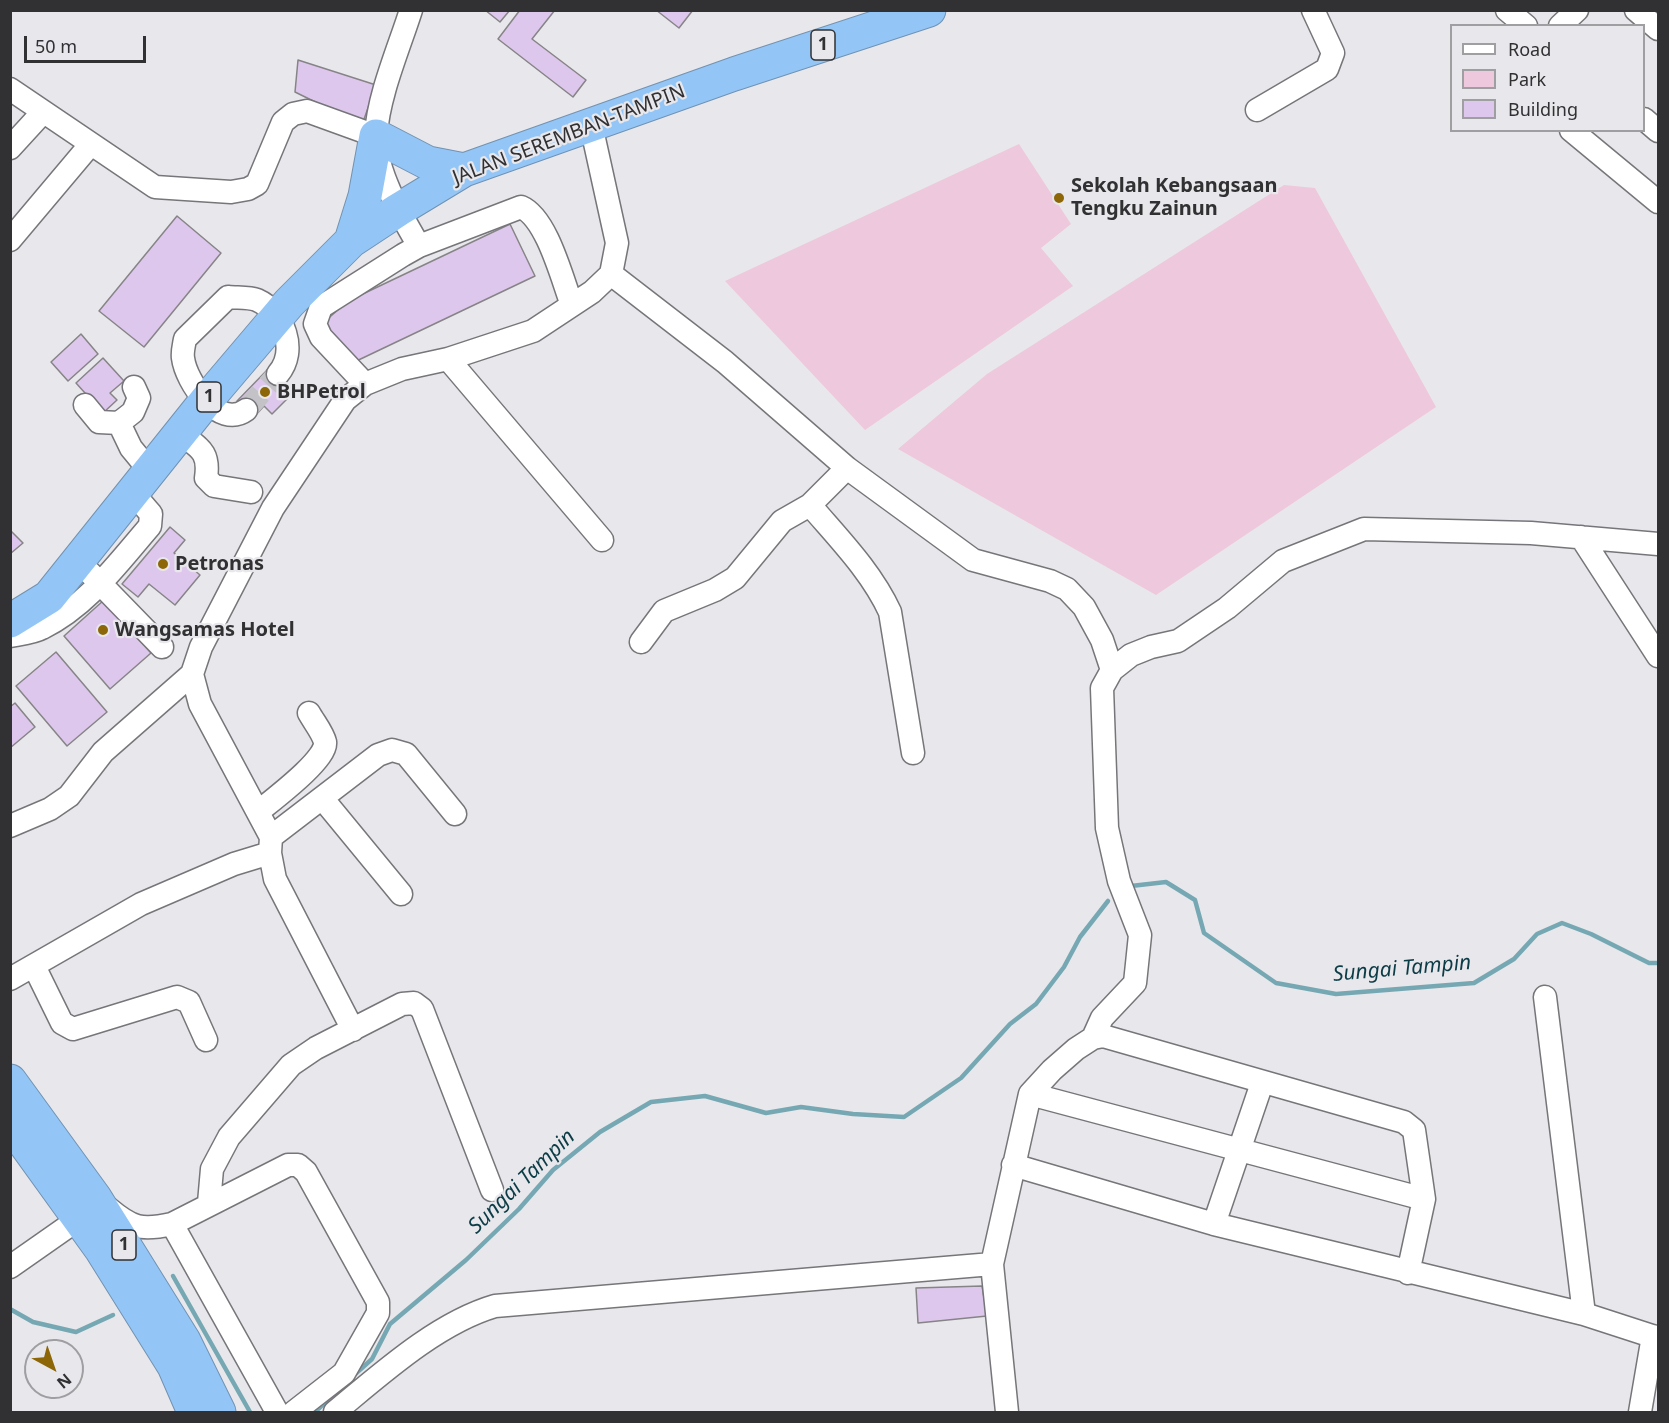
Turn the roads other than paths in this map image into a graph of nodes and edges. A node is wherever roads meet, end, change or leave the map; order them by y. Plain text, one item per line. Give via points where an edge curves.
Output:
1 (411, 10) edge
2 (426, 10) edge
3 (1313, 10) edge
4 (1507, 10) edge
5 (1576, 10) edge
6 (1636, 10) edge
7 (910, 12) edge
8 (1524, 24) edge
9 (1562, 24) edge
10 (1659, 29) edge
11 (10, 89) edge
12 (383, 99) junction
13 (1257, 110) dead end
14 (43, 112) junction
15 (1645, 120) edge
16 (591, 125) junction
17 (1659, 131) edge
18 (1573, 132) edge
19 (376, 136) junction
20 (90, 145) junction
21 (10, 148) edge
22 (464, 170) junction
23 (1659, 202) edge
24 (398, 210) junction
25 (10, 240) edge
26 (351, 241) junction
27 (419, 246) junction
28 (611, 274) junction
29 (572, 305) junction
30 (278, 317) junction
31 (448, 359) junction
32 (278, 374) tunnel mouth
33 (365, 384) junction
34 (134, 387) dead end
35 (205, 402) junction
36 (85, 405) dead end
37 (246, 410) dead end
38 (119, 423) junction
39 (180, 434) junction
40 (847, 468) junction
41 (141, 482) junction
42 (251, 492) dead end
43 (810, 506) junction
44 (1581, 537) junction
45 (602, 540) dead end
46 (1659, 544) edge
47 (73, 565) junction
48 (100, 584) junction
49 (10, 595) edge
50 (10, 621) edge
51 (10, 636) edge
52 (641, 642) dead end
53 (162, 647) dead end
54 (1659, 656) edge
55 (1112, 670) junction
56 (192, 674) junction
57 (309, 713) dead end
58 (913, 753) dead end
59 (322, 798) junction
60 (258, 812) junction
61 (455, 814) dead end
62 (10, 826) edge
63 (271, 845) junction
64 (401, 894) dead end
65 (34, 966) junction
66 (10, 979) edge
67 (1545, 997) dead end
68 (353, 1030) junction
69 (1093, 1038) junction
70 (206, 1040) dead end
71 (1262, 1083) junction
72 (11, 1090) edge
73 (1030, 1094) junction
74 (10, 1123) edge
75 (1239, 1150) junction
76 (1013, 1165) junction
77 (492, 1190) dead end
78 (1424, 1199) junction
79 (209, 1203) junction
80 (87, 1208) junction
81 (172, 1224) junction
82 (1214, 1224) junction
83 (992, 1264) junction
84 (10, 1267) edge
85 (1408, 1273) junction
86 (1584, 1314) junction
87 (1656, 1337) edge
88 (213, 1411) edge
89 (277, 1413) edge
90 (294, 1413) edge
91 (335, 1413) edge
92 (1007, 1413) edge
93 (1640, 1413) edge

1 - 12 street
2 - 12 street via 402,84
3 - 13 street via 1333,53 1327,69
4 - 8 street
5 - 9 street
6 - 10 street
7 - 16 highway, JALAN SEREMBAN-TAMPIN / 1
11 - 14 street
12 - 19 street
14 - 20 street
14 - 21 street
15 - 17 street
16 - 22 highway, JALAN SEREMBAN-TAMPIN / 1
16 - 28 street via 617,243
18 - 23 street
19 - 20 street via 307,111 293,114 284,122 257,184 231,192 155,187
19 - 22 highway via 428,164
19 - 24 street via 384,177
19 - 26 highway via 365,196
20 - 25 street
22 - 24 highway, JALAN SEREMBAN-TAMPIN / 1
24 - 26 highway, JALAN SEREMBAN-TAMPIN / 1
24 - 27 street
26 - 30 highway, JALAN SEREMBAN-TAMPIN / 1
27 - 29 street via 521,207 531,211 540,224
27 - 33 street via 321,307 315,324 321,337
28 - 29 street
28 - 40 street via 725,362
29 - 31 street via 533,331
30 - 32 street via 287,334 286,365
30 - 35 highway, JALAN SEREMBAN-TAMPIN / 1
30 - 35 street via 256,300 228,297 185,339 183,358 192,383
31 - 33 street via 402,369
31 - 45 street
33 - 56 street via 345,400 273,508 201,647
34 - 38 street via 139,398 133,412
35 - 37 street via 224,414 241,414
35 - 39 highway, JALAN SEREMBAN-TAMPIN / 1
36 - 38 street via 99,422
38 - 41 street
39 - 41 highway, JALAN SEREMBAN-TAMPIN / 1
39 - 42 street via 201,450 208,461 206,478 214,486
40 - 43 street
40 - 55 street via 973,560 1067,589 1084,607 1102,640
41 - 47 highway, JALAN SEREMBAN-TAMPIN / 1
41 - 48 street via 151,514 150,526
43 - 52 street via 782,521 735,578 664,611
43 - 58 street via 867,573 890,612
44 - 46 street
44 - 54 street
44 - 55 street via 1364,529 1283,561 1227,608 1178,642 1131,655
47 - 48 street
47 - 49 highway, JALAN SEREMBAN-TAMPIN / 1
47 - 50 highway, 1 via 49,597
48 - 51 street via 41,629
48 - 53 street
55 - 69 street via 1102,688 1107,828 1119,881 1140,935 1135,983 1102,1018
56 - 60 street via 200,704
56 - 62 street via 103,752 69,796
57 - 60 street via 325,743 324,749 311,766
59 - 61 street via 378,755 392,750 406,754
59 - 63 street
59 - 64 street
60 - 63 street
63 - 65 street via 141,904
63 - 68 street via 275,879
65 - 66 street
65 - 70 street via 62,1023 73,1029 177,997 189,1002
67 - 86 street
68 - 77 street via 402,1004 414,1003 422,1009
68 - 79 street via 291,1065 229,1137 212,1169
69 - 71 street via 1103,1036
69 - 73 street via 1052,1070
71 - 75 street
71 - 78 street via 1404,1122 1414,1130
72 - 80 highway, 1
73 - 75 street
73 - 76 street
74 - 80 highway, 1
75 - 78 street
75 - 82 street
76 - 82 street
76 - 83 street
78 - 85 street
79 - 81 street
79 - 90 street via 288,1165 298,1165 306,1172 378,1302 378,1313 344,1373
80 - 81 street via 129,1226 151,1228
80 - 84 street
80 - 88 highway, 1 via 184,1341
81 - 89 street
82 - 85 street
83 - 91 street via 495,1306 475,1312 397,1360
83 - 92 street
85 - 86 street
86 - 87 street
87 - 93 street

